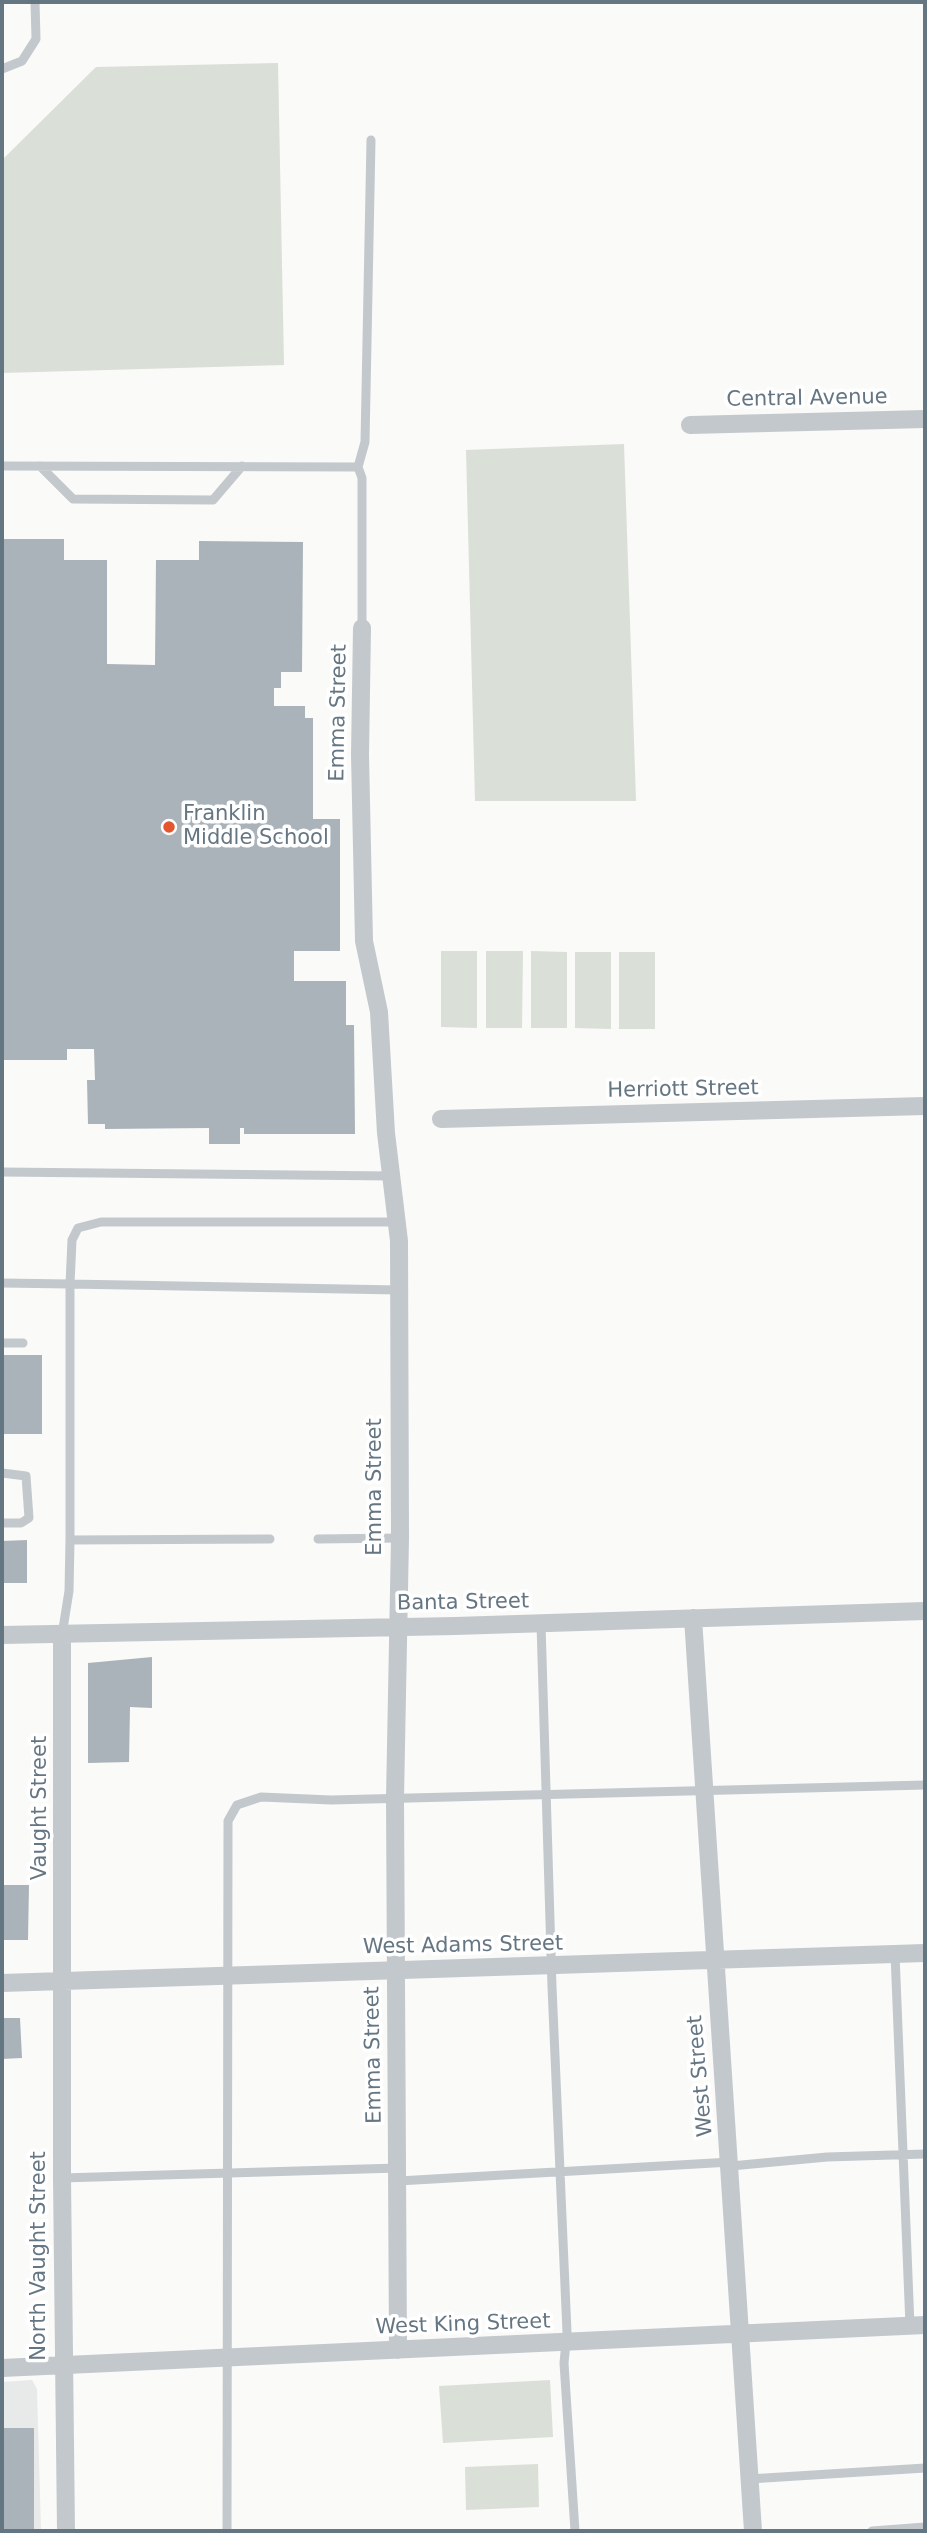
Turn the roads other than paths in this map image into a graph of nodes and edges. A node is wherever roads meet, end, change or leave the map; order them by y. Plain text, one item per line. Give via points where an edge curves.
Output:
1 (35, 2) edge
2 (2, 69) edge
3 (371, 140) dead end
4 (925, 419) edge
5 (690, 425) dead end
6 (2, 466) edge
7 (40, 466) junction
8 (242, 466) junction
9 (358, 467) junction
10 (362, 628) joint
11 (925, 1106) edge
12 (441, 1119) dead end
13 (2, 1172) edge
14 (391, 1176) junction
15 (397, 1222) junction
16 (2, 1283) edge
17 (70, 1284) junction
18 (399, 1290) junction
19 (2, 1343) edge
20 (23, 1343) dead end
21 (2, 1474) edge
22 (2, 1523) edge
23 (400, 1538) junction
24 (270, 1539) dead end
25 (318, 1539) dead end
26 (70, 1541) junction
27 (925, 1611) edge
28 (693, 1618) junction
29 (541, 1624) junction
30 (397, 1627) junction
31 (2, 1635) edge
32 (62, 1635) junction
33 (925, 1785) edge
34 (705, 1792) junction
35 (548, 1794) junction
36 (395, 1798) junction
37 (925, 1953) edge
38 (895, 1954) junction
39 (715, 1961) junction
40 (551, 1967) junction
41 (396, 1970) junction
42 (227, 1976) junction
43 (64, 1981) junction
44 (2, 1983) edge
45 (925, 2154) edge
46 (903, 2155) junction
47 (731, 2164) junction
48 (228, 2172) junction
49 (561, 2172) junction
50 (398, 2174) junction
51 (62, 2178) junction
52 (918, 2326) edge
53 (738, 2333) junction
54 (566, 2344) junction
55 (398, 2350) junction
56 (227, 2357) junction
57 (63, 2366) junction
58 (2, 2368) edge
59 (925, 2468) edge
60 (749, 2479) junction
61 (925, 2527) edge
62 (66, 2531) edge
63 (227, 2531) edge
64 (575, 2531) edge
65 (752, 2531) edge
66 (872, 2531) edge

1 - 2 lane via 36,39 22,61
3 - 9 lane via 365,442
4 - 5 street, Central Avenue
6 - 7 lane
7 - 8 lane
7 - 8 lane via 73,499 199,500 213,500
8 - 9 lane
9 - 10 lane via 362,478
10 - 14 street, Emma Street via 364,941 379,1012
11 - 12 street, Herriott Street
13 - 14 lane
14 - 15 street, Emma Street
15 - 17 lane via 101,1222 78,1228 72,1240
15 - 18 street, Emma Street
16 - 17 lane
17 - 18 lane
17 - 26 lane
18 - 23 street, Emma Street
19 - 20 lane
21 - 22 lane via 26,1476 29,1518 22,1523
23 - 25 lane
23 - 30 street, Emma Street
24 - 26 lane
26 - 32 lane
27 - 28 street, Banta Street
28 - 29 street, Banta Street
28 - 34 street, West Street
29 - 30 street, Banta Street
29 - 35 lane
30 - 32 street, Banta Street
30 - 36 street, Emma Street
31 - 32 street, Banta Street
32 - 43 street, Vaught Street
33 - 34 lane
34 - 35 lane
34 - 39 street, West Street
35 - 36 lane
35 - 40 lane
36 - 41 street, Emma Street
36 - 42 lane via 261,1797 237,1805 228,1821
37 - 38 street, West Adams Street
38 - 39 street, West Adams Street
38 - 46 lane
39 - 40 street, West Adams Street
39 - 47 street, West Street
40 - 41 street, West Adams Street
40 - 49 lane
41 - 42 street, West Adams Street
41 - 50 street, Emma Street
42 - 43 street, West Adams Street
42 - 48 lane
43 - 44 street, West Adams Street
43 - 51 street, North Vaught Street
45 - 46 lane
46 - 47 lane
46 - 52 lane
47 - 49 lane
47 - 53 street, West Street
48 - 50 lane
48 - 51 lane
48 - 56 lane
49 - 50 lane
49 - 54 lane
50 - 55 street, Emma Street
51 - 57 street, North Vaught Street
52 - 53 street, West King Street
53 - 54 street, West King Street
53 - 60 street, West Street
54 - 55 street, West King Street
54 - 64 lane
55 - 56 street, West King Street
56 - 57 street, West King Street
56 - 63 lane
57 - 58 street, West King Street
57 - 62 street, North Vaught Street
59 - 60 lane
60 - 65 street, West Street
61 - 66 lane

